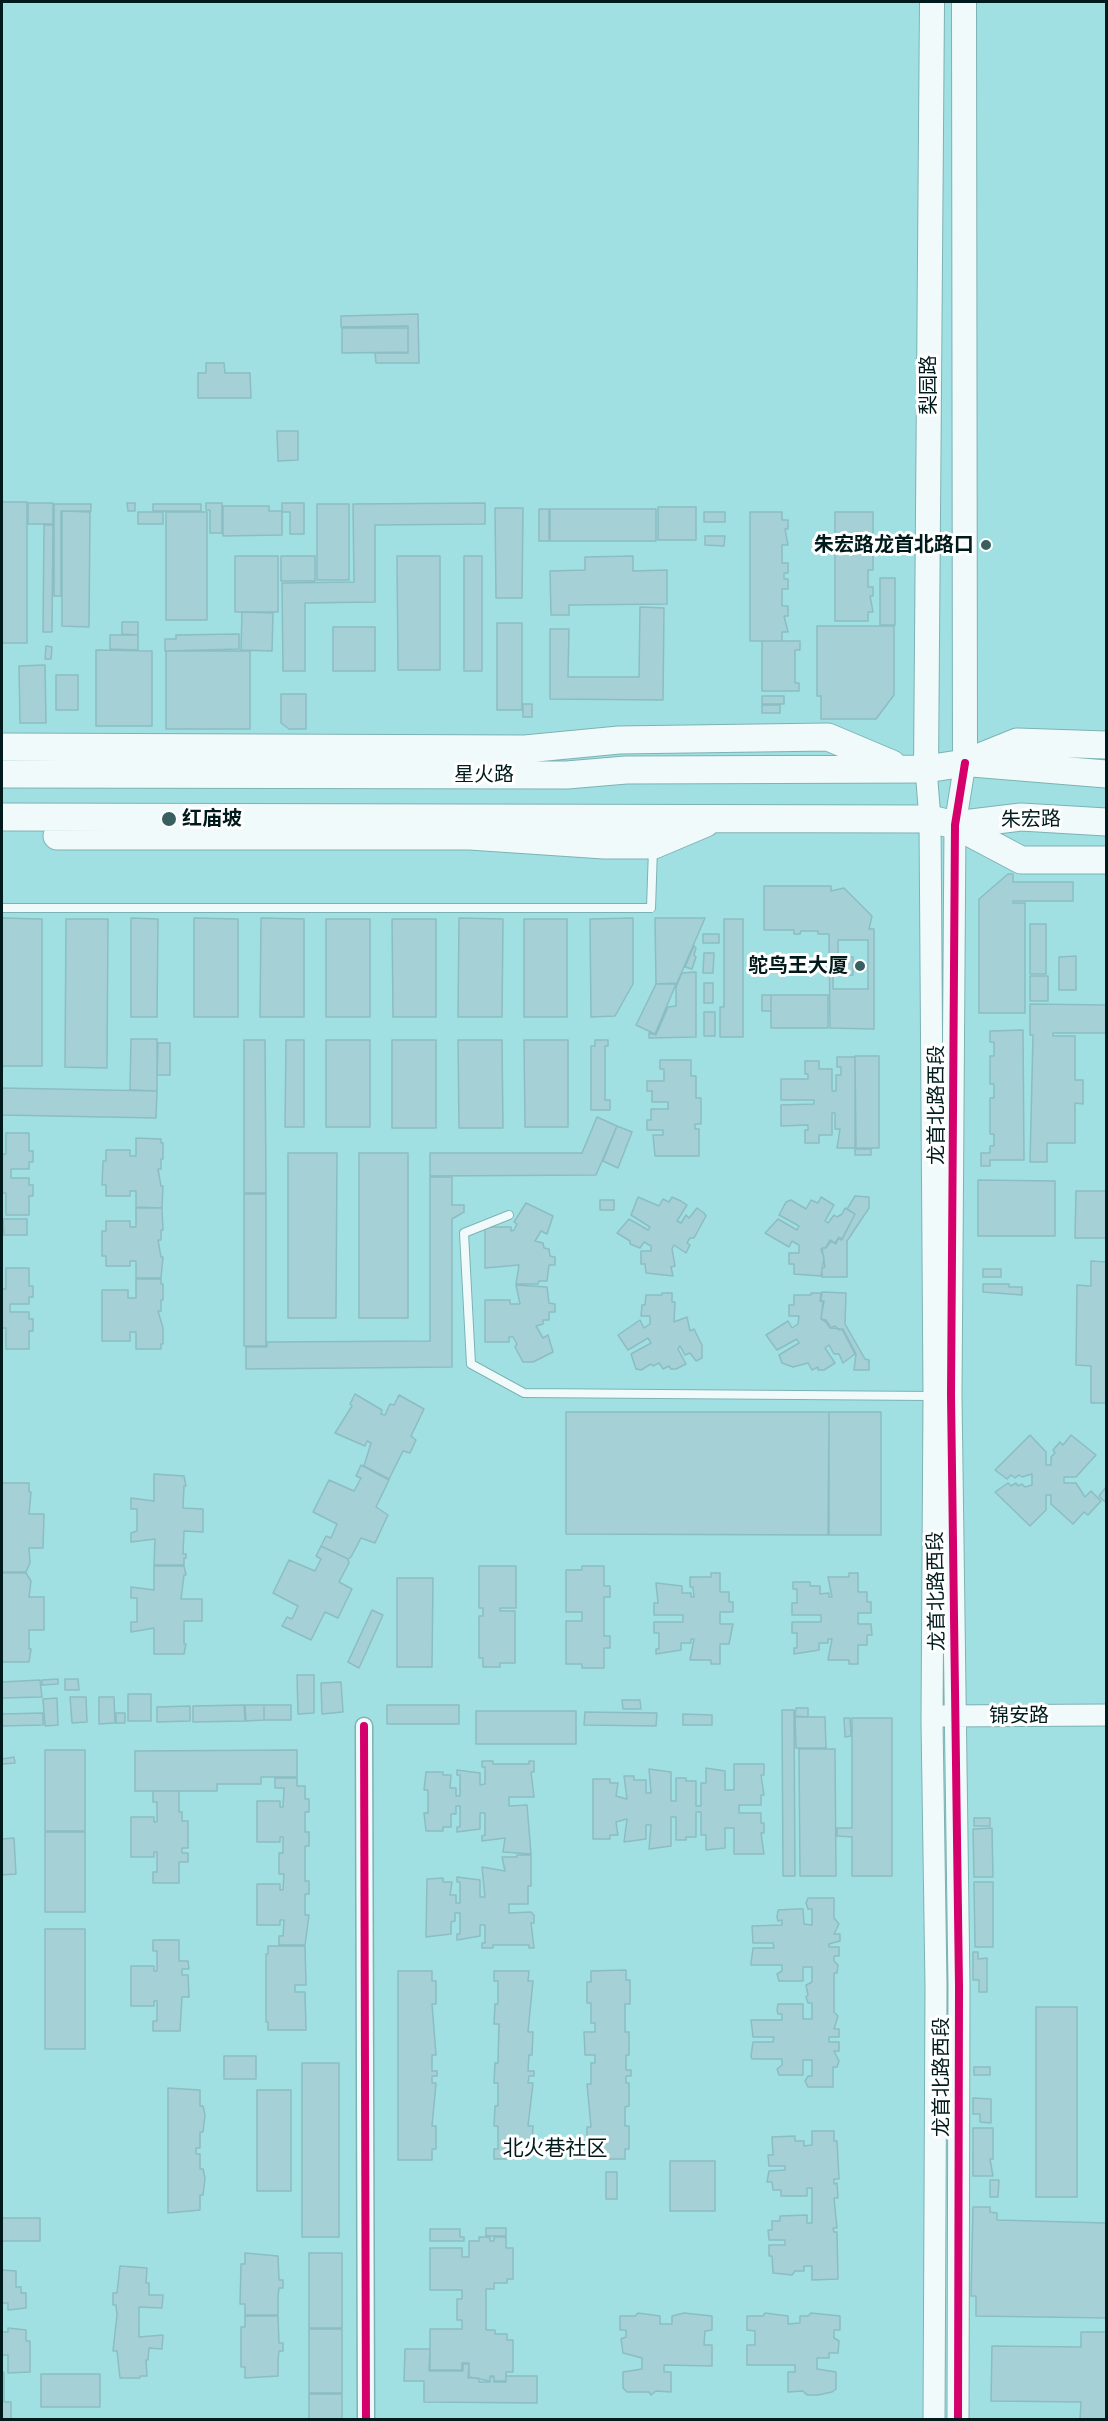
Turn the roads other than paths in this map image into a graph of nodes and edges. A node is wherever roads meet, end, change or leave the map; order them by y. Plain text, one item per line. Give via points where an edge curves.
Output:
1 (932, 2) edge
2 (964, 2) edge
3 (584, 745) junction
4 (1107, 745) edge
5 (2, 747) edge
6 (75, 748) junction
7 (309, 761) junction
8 (965, 763) junction
9 (915, 769) junction
10 (2, 774) edge
11 (75, 774) junction
12 (1107, 774) edge
13 (486, 775) junction
14 (2, 817) edge
15 (717, 818) junction
16 (943, 822) junction
17 (1107, 822) edge
18 (2, 836) edge
19 (654, 845) junction
20 (1107, 860) edge
21 (2, 908) edge
22 (510, 1215) dead end
23 (942, 1396) junction
24 (1107, 1715) edge
25 (932, 1716) junction
26 (955, 1716) junction
27 (364, 1726) dead end
28 (366, 2420) edge
29 (934, 2420) edge
30 (957, 2420) edge

1 - 9 main road, 梨园路
2 - 8 main road, 梨园路
3 - 7 main road
3 - 9 main road via 619,740 828,737
3 - 13 main road
4 - 8 main road via 1017,742
5 - 6 main road
6 - 7 main road
6 - 11 main road
7 - 11 main road, 星火路
7 - 13 main road, 星火路
8 - 9 main road, 星火路
8 - 12 main road
8 - 16 street, 龙首北路西段
9 - 13 main road, 星火路 via 626,770
9 - 16 street, 龙首北路西段
10 - 11 main road, 星火路
14 - 15 main road
15 - 16 main road
15 - 19 main road
16 - 17 main road, 朱宏路 via 1021,817
16 - 20 main road via 1021,860
16 - 23 street, 龙首北路西段
18 - 19 main road via 470,836
19 - 21 lane via 651,909
22 - 23 lane via 464,1233 471,1364 524,1393
23 - 25 street, 龙首北路西段
23 - 26 street, 龙首北路西段
24 - 26 street, 锦安路
25 - 26 street, 锦安路
25 - 29 street, 龙首北路西段 via 936,1986
26 - 30 street, 龙首北路西段 via 959,1986
27 - 28 street

